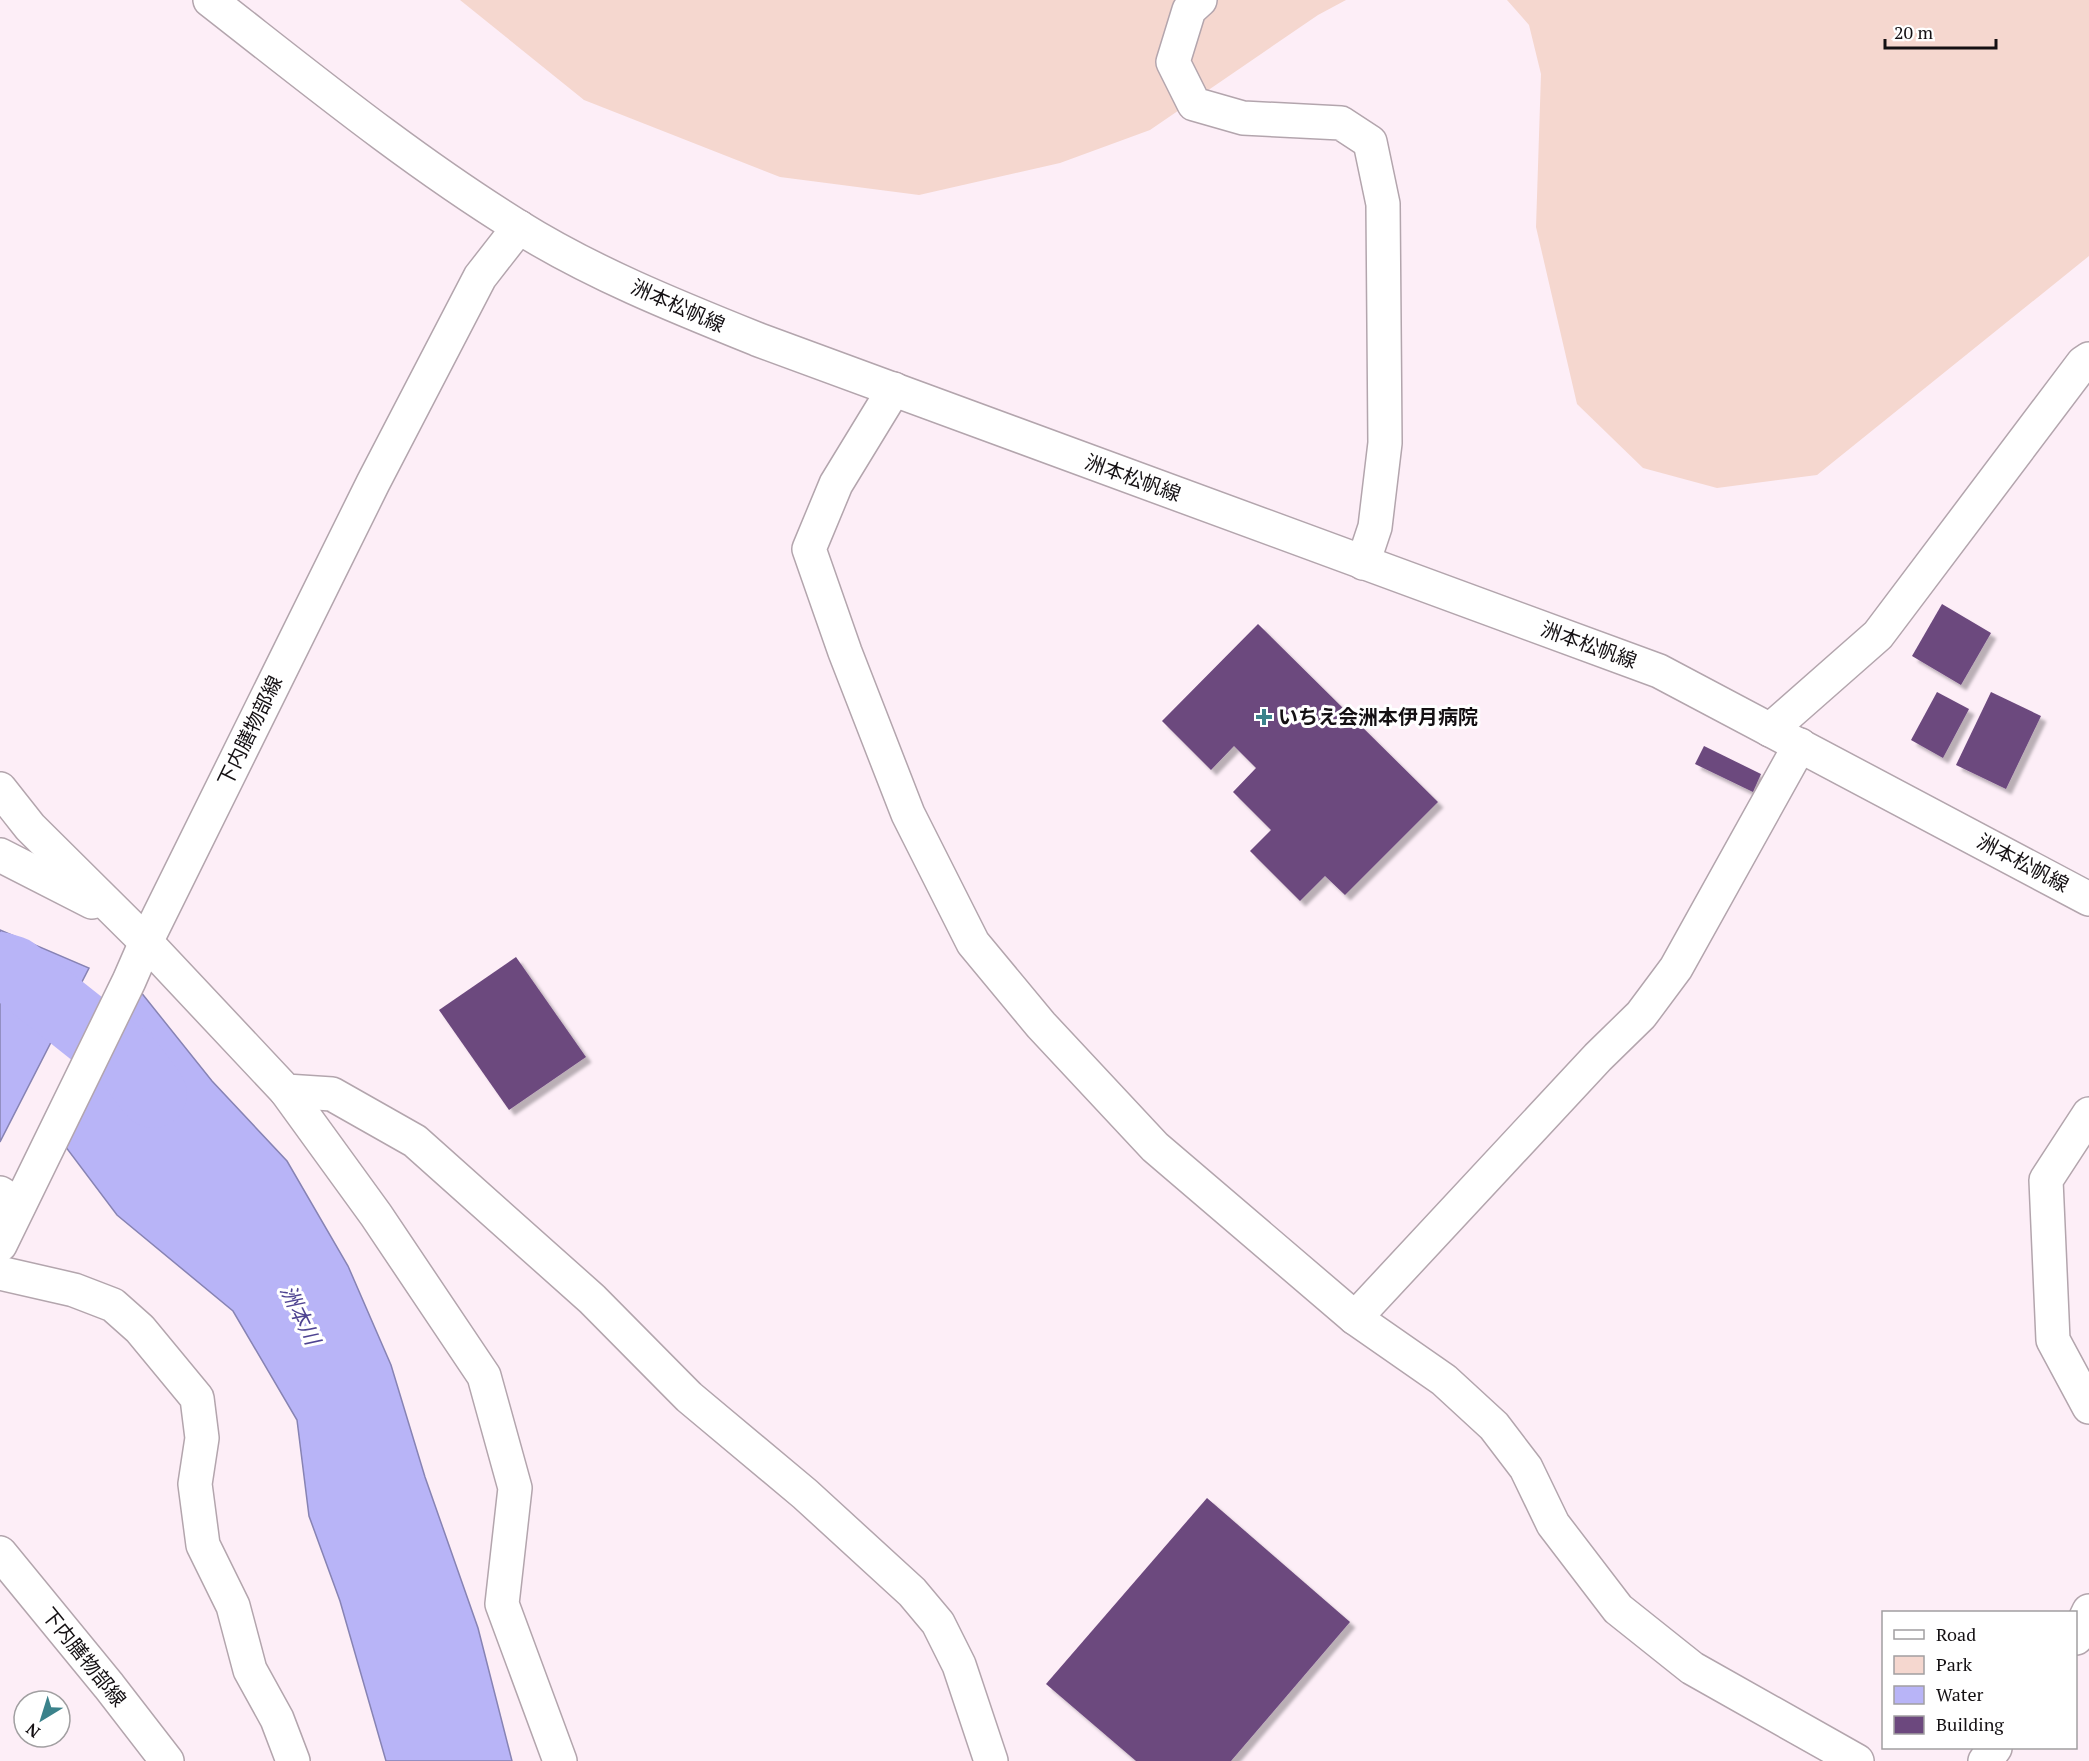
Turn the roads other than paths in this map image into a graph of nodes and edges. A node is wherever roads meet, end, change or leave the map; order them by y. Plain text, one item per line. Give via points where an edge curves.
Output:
1 (210, 0) edge
2 (1200, 0) edge
3 (519, 227) junction
4 (2089, 359) edge
5 (894, 389) junction
6 (1362, 563) junction
7 (1770, 730) junction
8 (1800, 745) junction
9 (0, 789) edge
10 (0, 855) edge
11 (2089, 899) edge
12 (116, 912) junction
13 (146, 942) junction
14 (286, 1091) junction
15 (2089, 1114) edge
16 (9, 1199) edge
17 (0, 1245) edge
18 (0, 1273) edge
19 (1354, 1318) junction
20 (2089, 1407) edge
21 (0, 1553) edge
22 (2089, 1611) edge
23 (2077, 1636) edge
24 (1994, 1749) edge
25 (167, 1761) edge
26 (293, 1761) edge
27 (560, 1761) edge
28 (990, 1761) edge
29 (1857, 1761) edge
30 (1985, 1761) edge

1 - 3 street, 洲本松帆線 via 413,155
2 - 6 street via 1189,10 1173,62 1194,104 1243,118 1341,123 1370,142 1383,204 1385,443 1375,527
3 - 5 street, 洲本松帆線 via 680,308
3 - 13 street, 下内膳物部線 via 480,277
4 - 7 street via 1878,635
5 - 6 street, 洲本松帆線
5 - 19 street via 836,484 809,549 908,814 973,943 1041,1025 1155,1147
6 - 7 street, 洲本松帆線 via 1659,671
7 - 8 street, 洲本松帆線
8 - 11 street, 洲本松帆線
8 - 19 street via 1682,958 1641,1015
9 - 12 street via 30,827
10 - 12 street
12 - 13 street
13 - 14 street
13 - 16 street, 下内膳物部線 via 129,981
14 - 27 street via 376,1215 484,1376 514,1488 502,1604
14 - 28 street via 332,1094 415,1141 592,1299 689,1397 805,1494 912,1592 938,1623 959,1665
15 - 20 street via 2046,1180 2053,1340
16 - 17 street, 下内膳物部線
18 - 26 street via 74,1290 113,1305 140,1329 197,1398 202,1438 195,1484 203,1545 233,1606 250,1670 277,1719
19 - 29 street via 1444,1380 1494,1426 1526,1468 1553,1524 1618,1610 1692,1668
21 - 25 street, 下内膳物部線
22 - 23 street
24 - 30 street

